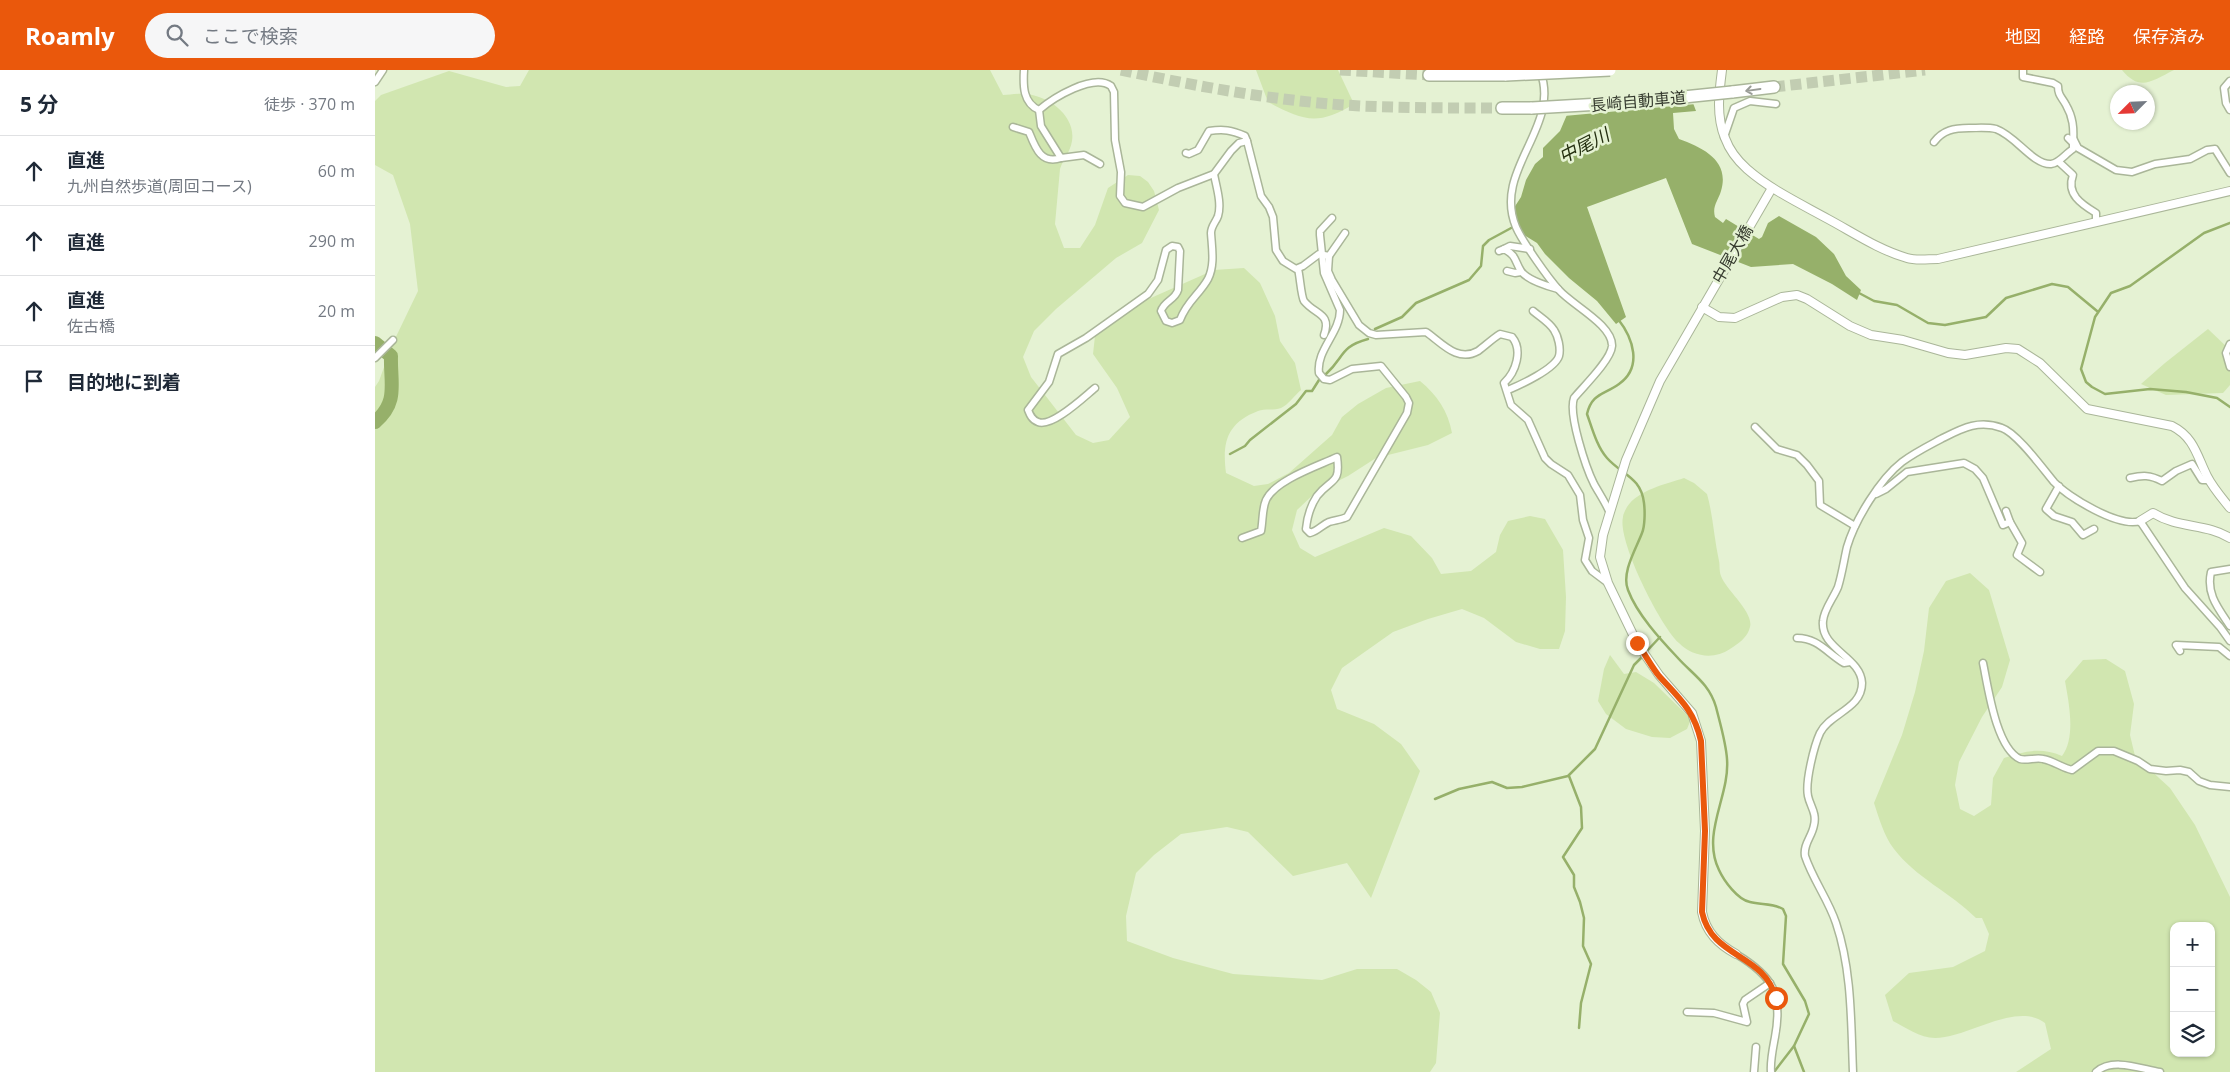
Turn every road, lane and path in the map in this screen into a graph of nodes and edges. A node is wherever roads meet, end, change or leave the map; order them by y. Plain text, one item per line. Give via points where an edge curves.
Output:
1 (383, 70) edge
2 (1024, 70) edge
3 (1540, 70) edge
4 (1610, 70) edge
5 (1722, 70) edge
6 (2023, 70) edge
7 (1429, 74) dead end
8 (2230, 81) edge
9 (375, 82) edge
10 (1774, 87) tunnel mouth
11 (1776, 104) dead end
12 (1502, 108) tunnel mouth
13 (1039, 110) junction
14 (2230, 110) edge
15 (1013, 127) dead end
16 (1724, 137) junction
17 (2071, 140) junction
18 (1247, 141) junction
19 (1934, 142) dead end
20 (1186, 152) dead end
21 (1061, 158) junction
22 (2059, 162) junction
23 (1101, 164) dead end
24 (2230, 173) edge
25 (1214, 174) junction
26 (1772, 188) junction
27 (2230, 191) edge
28 (1332, 218) dead end
29 (2096, 222) junction
30 (1345, 233) dead end
31 (1530, 249) junction
32 (1326, 255) junction
33 (1298, 269) junction
34 (1507, 271) dead end
35 (1521, 272) junction
36 (1558, 289) junction
37 (1702, 307) junction
38 (1533, 311) dead end
39 (1323, 335) dead end
40 (393, 340) dead end
41 (2230, 344) edge
42 (375, 358) edge
43 (2230, 367) edge
44 (1095, 388) dead end
45 (1508, 390) junction
46 (1755, 427) dead end
47 (2130, 478) dead end
48 (2209, 480) junction
49 (2059, 486) junction
50 (1875, 494) junction
51 (2230, 508) edge
52 (1609, 511) junction
53 (2006, 511) dead end
54 (2140, 521) junction
55 (2010, 522) junction
56 (1855, 526) junction
57 (2095, 529) dead end
58 (1242, 538) dead end
59 (2230, 538) edge
60 (2230, 569) edge
61 (2040, 572) dead end
62 (1608, 583) junction
63 (2230, 626) edge
64 (1797, 638) dead end
65 (2230, 642) edge
66 (2181, 651) dead end
67 (2230, 656) edge
68 (1851, 662) junction
69 (1983, 663) dead end
70 (2230, 787) edge
71 (1736, 954) joint
72 (1771, 983) junction
73 (1687, 1012) dead end
74 (1756, 1047) dead end
75 (1771, 1070) edge
76 (1754, 1072) edge
77 (1853, 1072) edge
78 (2096, 1072) edge
79 (2160, 1072) edge

1 - 9 street
2 - 13 street via 1026,99
3 - 31 street via 1544,106 1518,165 1510,201 1516,227
4 - 7 highway, 長崎自動車道, bridge via 1506,75
5 - 16 street via 1718,100
6 - 17 street via 2023,77 2058,86 2059,97 2066,104 2074,124
8 - 14 street via 2224,88
10 -> 12 highway, 長崎自動車道, bridge via 1635,102
11 - 16 street via 1751,101 1734,108
13 - 21 street via 1041,126
13 - 25 street via 1077,88 1100,82 1111,86 1120,163 1120,196 1130,206 1143,207
15 - 21 street via 1029,132 1036,149 1049,160
16 - 26 street via 1742,164
17 - 22 street via 2073,149
17 - 24 street via 2078,148 2116,170 2132,172 2155,164 2190,159 2215,149
18 - 20 street via 1245,136 1233,130 1209,130 1198,150
18 - 25 street via 1231,151
18 - 33 street via 1261,196 1273,217 1276,250 1283,261
19 - 22 street via 1948,130 1989,128 2013,139 2038,162
21 - 23 street via 1084,156
22 - 29 street via 2073,175 2071,189 2075,198 2096,213
25 - 44 street via 1219,211 1212,227 1210,274 1187,304 1180,320 1166,321 1161,311 1178,290 1181,251 1172,246 1166,250 1158,280 1148,294 1087,338 1058,354 1049,382 1028,410 1031,417 1044,422 1063,414
26 - 29 street via 1883,249 1909,259 1938,259
26 - 37 street, 中尾大橋
27 - 29 street
28 - 32 street via 1320,231
30 - 32 street
31 - 35 street via 1510,246 1502,250 1514,254
31 - 36 street
32 - 33 street via 1319,254
32 - 45 street via 1336,290 1359,325 1369,333 1426,332 1452,352 1465,355 1478,351 1500,334 1512,337 1519,350 1505,383
32 - 58 street via 1324,273 1340,316 1322,357 1321,377 1330,380 1352,369 1381,366 1406,397 1409,403 1407,414 1347,517 1310,533 1306,529 1317,496 1338,474 1337,457 1297,475 1273,491 1266,498 1261,531
33 - 39 street via 1303,300 1326,320
34 - 35 street
35 - 36 street
36 - 52 street via 1600,324 1611,339 1608,357 1572,404 1573,418 1594,484
37 - 48 street via 1719,317 1735,318 1782,297 1797,295 1871,335 1965,355 2018,349 2040,363 2087,409 2172,426 2182,431 2198,452
37 - 52 street, 中尾大橋 via 1660,381
38 - 45 street via 1555,331 1559,356 1529,381
40 - 42 street
41 - 43 street via 2226,353
45 - 62 street via 1511,405 1528,420 1545,458 1567,475 1580,495 1589,538 1585,560 1592,571
46 - 56 street via 1777,449 1797,455 1807,465 1819,481 1820,505
47 - 48 street via 2143,475 2162,481 2192,464 2202,480
48 - 51 street
49 - 50 street via 2008,431 1971,424 1901,463
49 - 54 street via 2105,516 2128,523
49 - 57 street via 2046,509 2048,513 2071,522 2083,536
50 - 55 street via 1886,490 1907,472 1964,464 1983,478 2003,525
50 - 56 street
52 - 62 street, 中尾大橋 via 1600,557
53 - 55 street
54 - 59 street via 2153,513 2175,524 2218,531
54 - 65 street via 2185,588 2220,626
55 - 61 street via 2022,542 2017,555
56 - 68 street via 1837,590 1823,622 1826,636
60 - 63 street via 2211,572 2209,580 2213,600
62 - 71 street, 中尾大橋 via 1651,664 1692,713 1698,728 1705,831 1702,912 1710,934
64 - 68 street via 1808,638 1844,663
66 - 67 street via 2176,645 2219,647
68 - 77 street via 1861,677 1860,692 1856,702 1824,726 1819,734 1807,785 1815,824 1804,851 1836,923 1842,946 1850,1000
69 - 70 street via 1997,726 2013,754 2021,760 2042,758 2072,770 2099,751 2114,751 2150,769 2189,772 2210,786
71 - 72 street via 1762,971
72 - 73 street via 1745,1000 1747,1022 1714,1013
72 - 75 street via 1778,1010
74 - 76 street
78 - 79 street via 2116,1064

